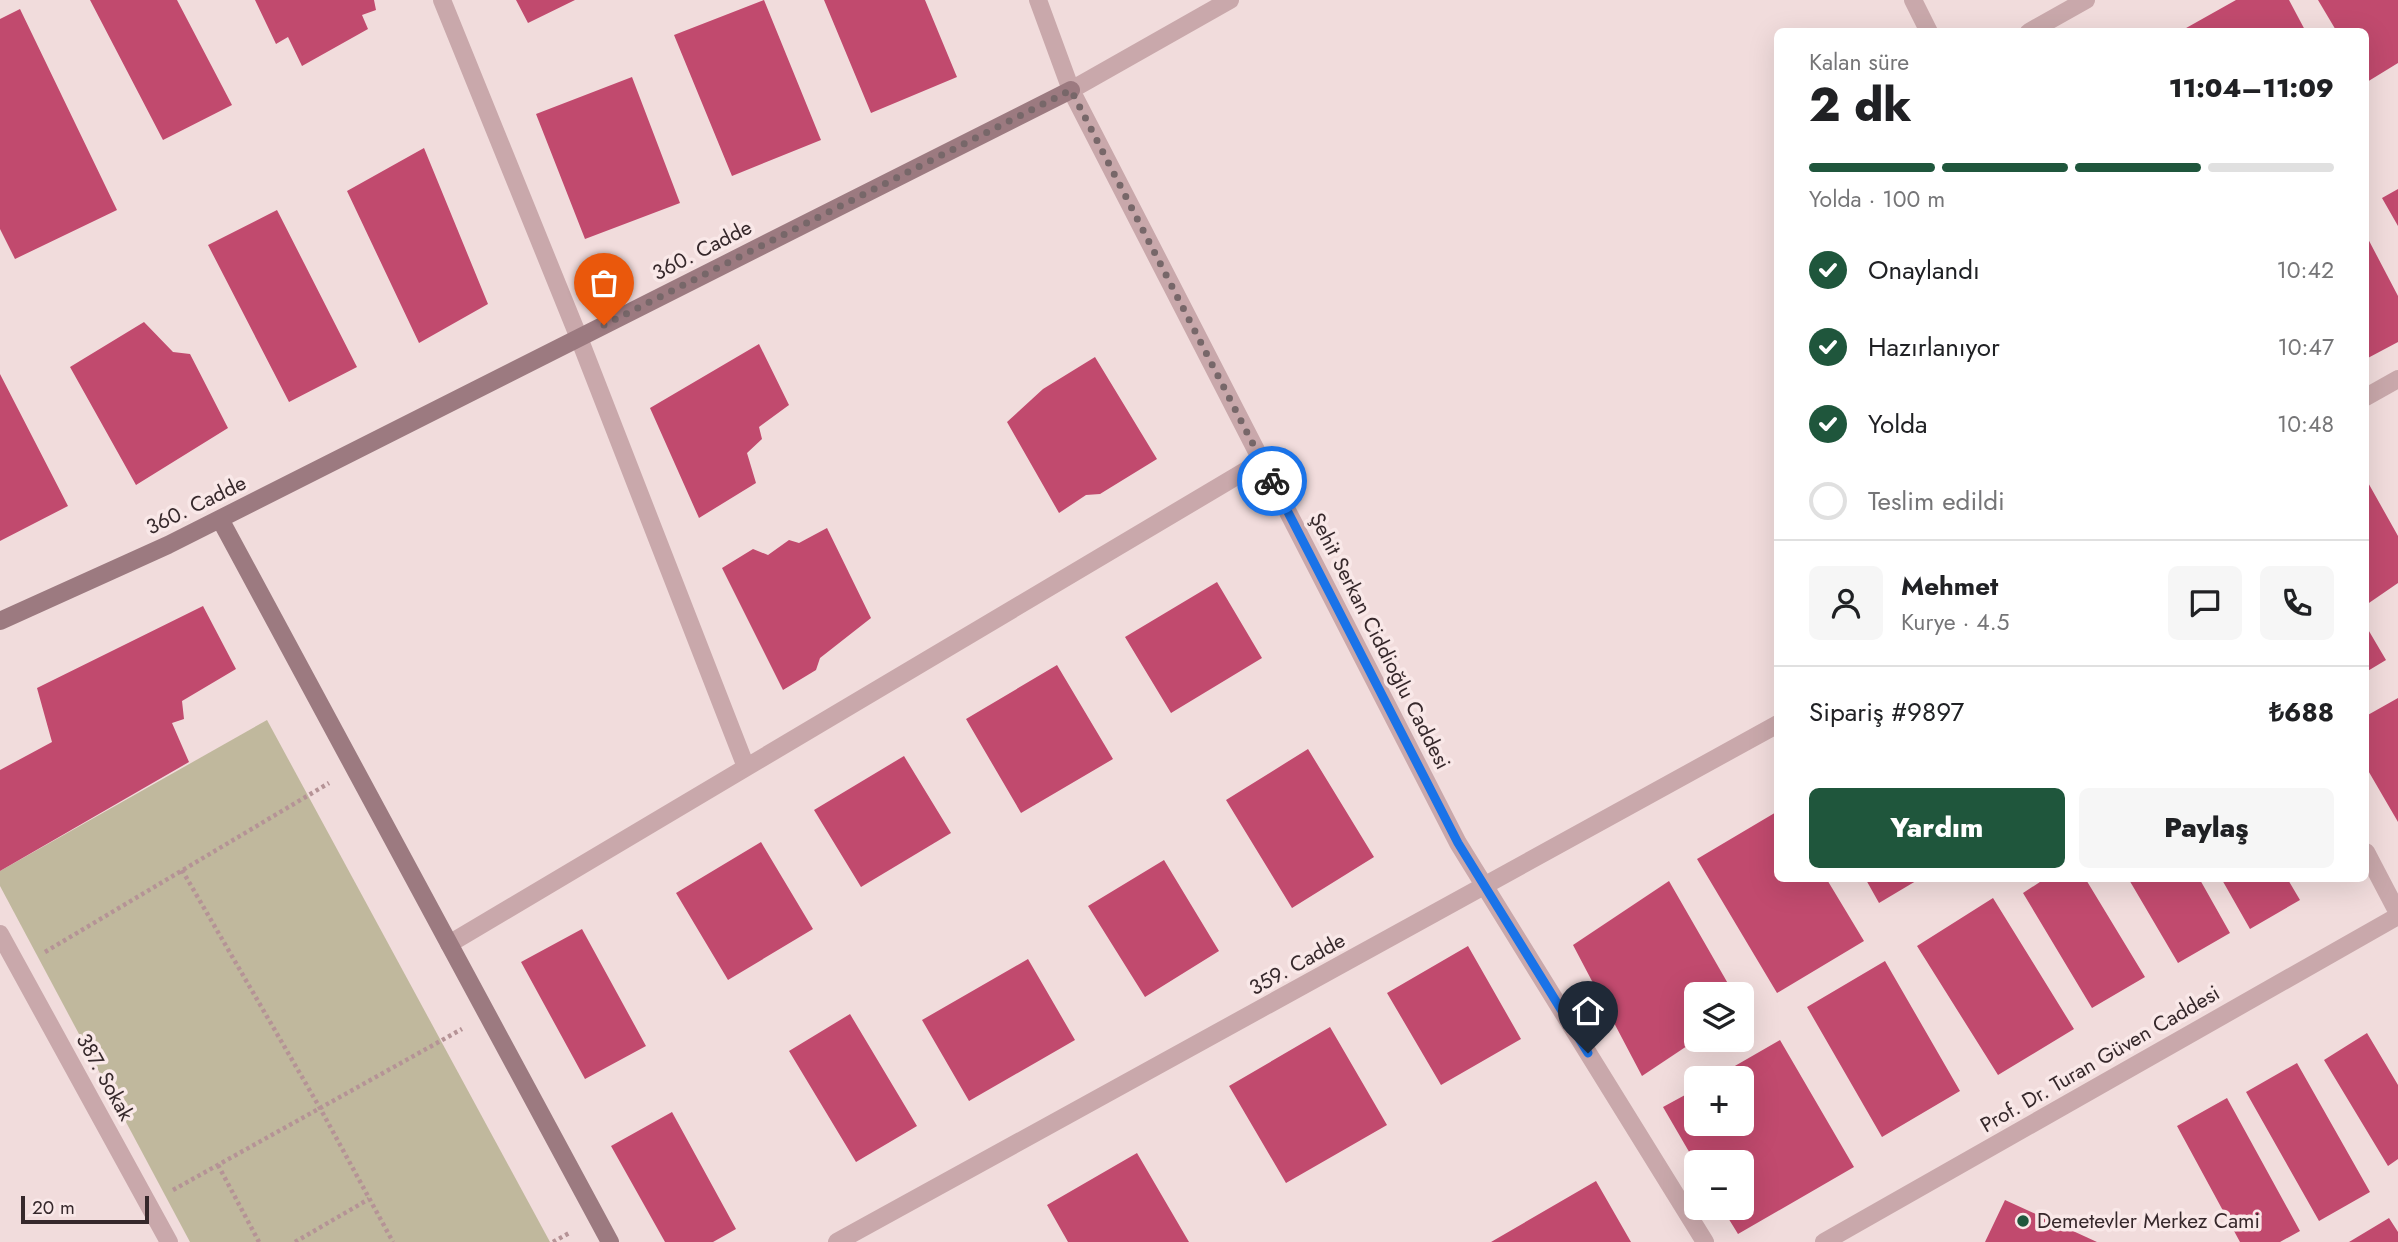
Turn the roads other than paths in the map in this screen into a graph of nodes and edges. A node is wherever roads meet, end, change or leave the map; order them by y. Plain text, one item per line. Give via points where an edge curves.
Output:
1 (442, 0) edge
2 (1038, 0) edge
3 (1230, 0) edge
4 (1913, 0) edge
5 (2086, 0) edge
6 (1927, 28) edge
7 (2036, 28) edge
8 (1071, 90) junction
9 (579, 338) junction
10 (2398, 379) edge
11 (2369, 395) edge
12 (1262, 461) junction
13 (220, 519) junction
14 (0, 621) edge
15 (1774, 726) edge
16 (746, 767) junction
17 (2369, 858) edge
18 (1485, 887) junction
19 (2398, 914) edge
20 (0, 934) edge
21 (449, 943) junction
22 (169, 1242) edge
23 (610, 1242) edge
24 (837, 1242) edge
25 (1705, 1242) edge
26 (1824, 1242) edge

1 - 9 street
2 - 8 street, Şehit Serkan Ciddioğlu Caddesi
3 - 8 street, 360. Cadde
4 - 6 street
5 - 7 street
8 - 9 street, 360. Cadde
8 - 12 street, Şehit Serkan Ciddioğlu Caddesi
9 - 13 street, 360. Cadde
9 - 16 street
10 - 11 street
12 - 16 street
12 - 18 street, Şehit Serkan Ciddioğlu Caddesi via 1458,843
13 - 14 street, 360. Cadde
13 - 21 street
15 - 18 street, 359. Cadde
16 - 21 street
17 - 19 street
18 - 24 street, 359. Cadde
18 - 25 street, Şehit Serkan Ciddioğlu Caddesi
19 - 26 street, Prof. Dr. Turan Güven Caddesi
20 - 22 street, 387. Sokak
21 - 23 street

